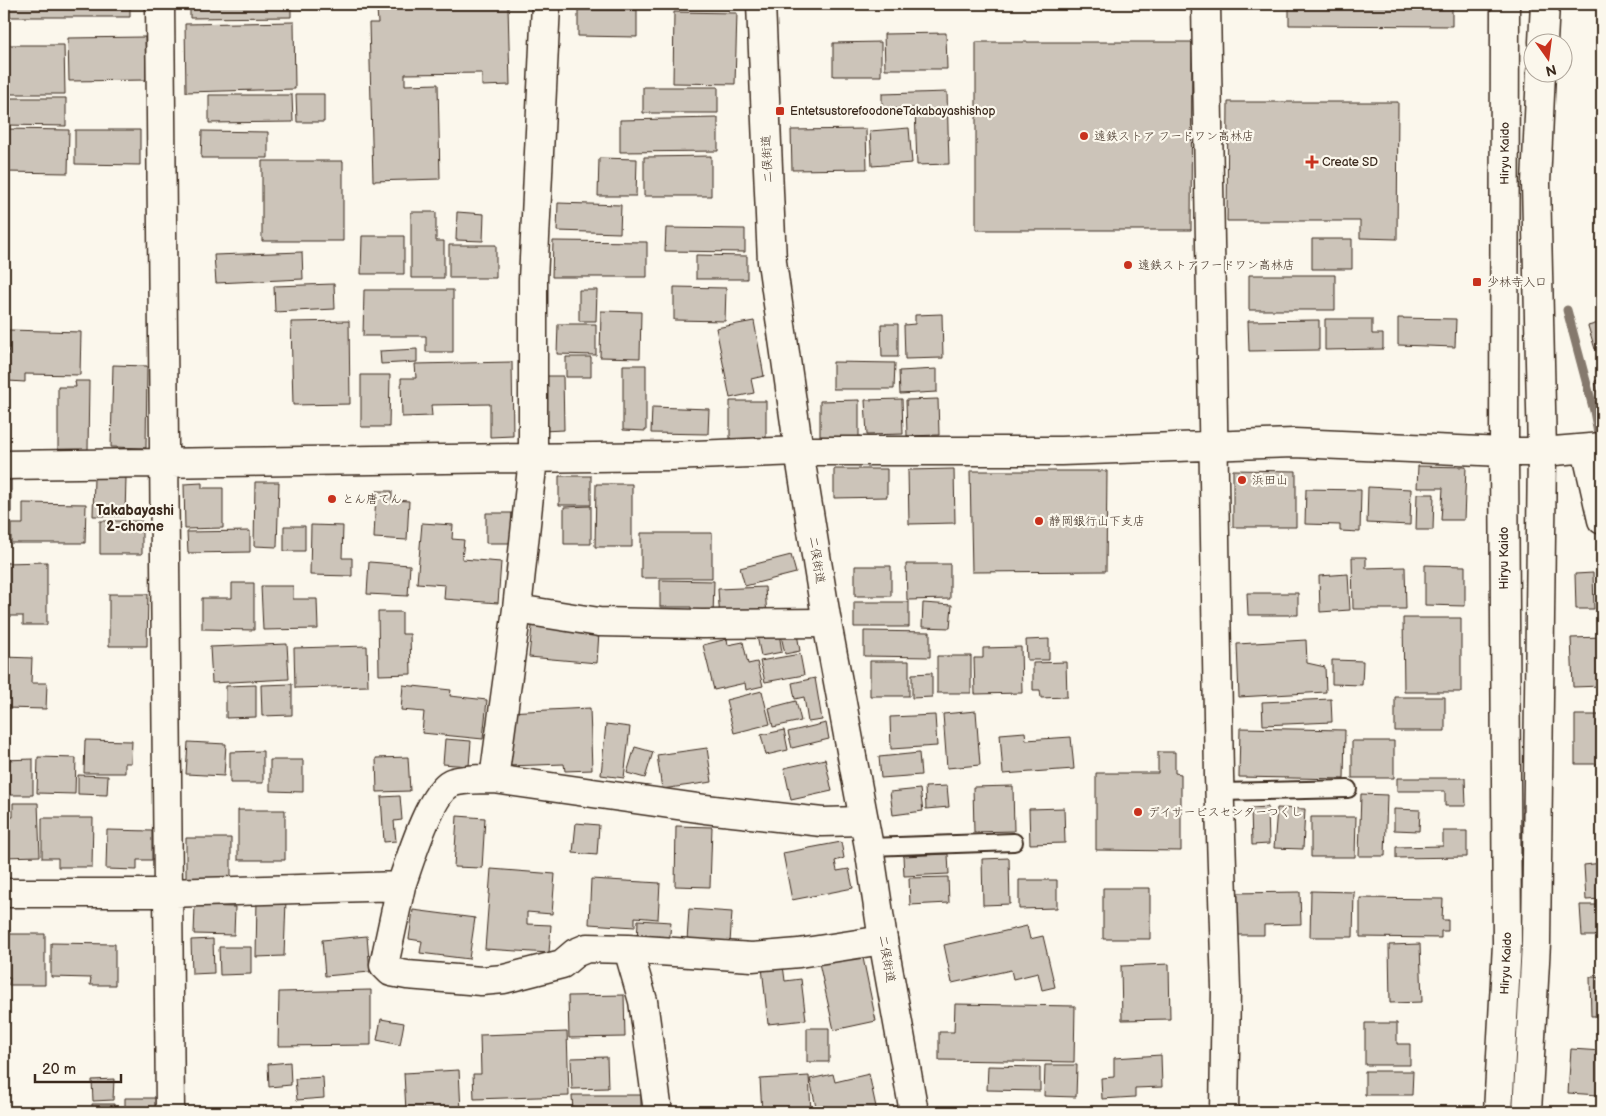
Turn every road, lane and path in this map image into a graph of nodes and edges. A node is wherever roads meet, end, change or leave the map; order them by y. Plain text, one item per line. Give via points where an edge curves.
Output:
1 (160, 4) edge
2 (546, 4) edge
3 (761, 4) edge
4 (1206, 4) edge
5 (1505, 4) edge
6 (1545, 4) edge
7 (1544, 32) edge
8 (1541, 82) edge
9 (1214, 446) junction
10 (1594, 448) edge
11 (799, 451) junction
12 (1504, 452) junction
13 (1542, 452) junction
14 (532, 458) junction
15 (165, 462) junction
16 (4, 465) edge
17 (1602, 520) edge
18 (517, 609) junction
19 (827, 623) junction
20 (494, 779) junction
21 (1348, 789) dead end
22 (1220, 792) junction
23 (866, 834) junction
24 (1014, 842) dead end
25 (401, 886) junction
26 (4, 893) edge
27 (167, 893) junction
28 (883, 940) junction
29 (628, 949) junction
30 (170, 1112) edge
31 (658, 1112) edge
32 (914, 1112) edge
33 (1224, 1112) edge
34 (1498, 1112) edge
35 (1527, 1112) edge

1 - 15 main road
2 - 14 main road via 533,280
3 - 11 main road, 二俣街道 via 772,262
4 - 9 main road
5 - 12 main road, Hiryu Kaido
6 - 7 main road
8 - 13 main road via 1536,183
9 - 11 main road via 1060,451
9 - 12 main road via 1294,443
9 - 22 main road
10 - 13 main road
10 - 17 main road
11 - 14 main road
11 - 19 main road, 二俣街道
12 - 13 main road
12 - 34 main road, Hiryu Kaido via 1507,944
13 - 35 main road via 1536,943
14 - 15 main road
14 - 18 main road
15 - 16 main road
15 - 27 main road
18 - 19 main road via 599,622
18 - 20 main road
19 - 23 main road, 二俣街道
20 - 23 main road via 822,822
20 - 25 main road via 452,783 437,796
21 - 22 lane
22 - 33 main road via 1226,988
23 - 24 lane
23 - 28 main road, 二俣街道
25 - 27 main road
25 - 29 main road via 384,965 391,972 481,982 562,964 587,948
26 - 27 main road
27 - 30 main road
28 - 29 main road via 752,957
28 - 32 main road, 二俣街道
29 - 31 main road via 643,1001

